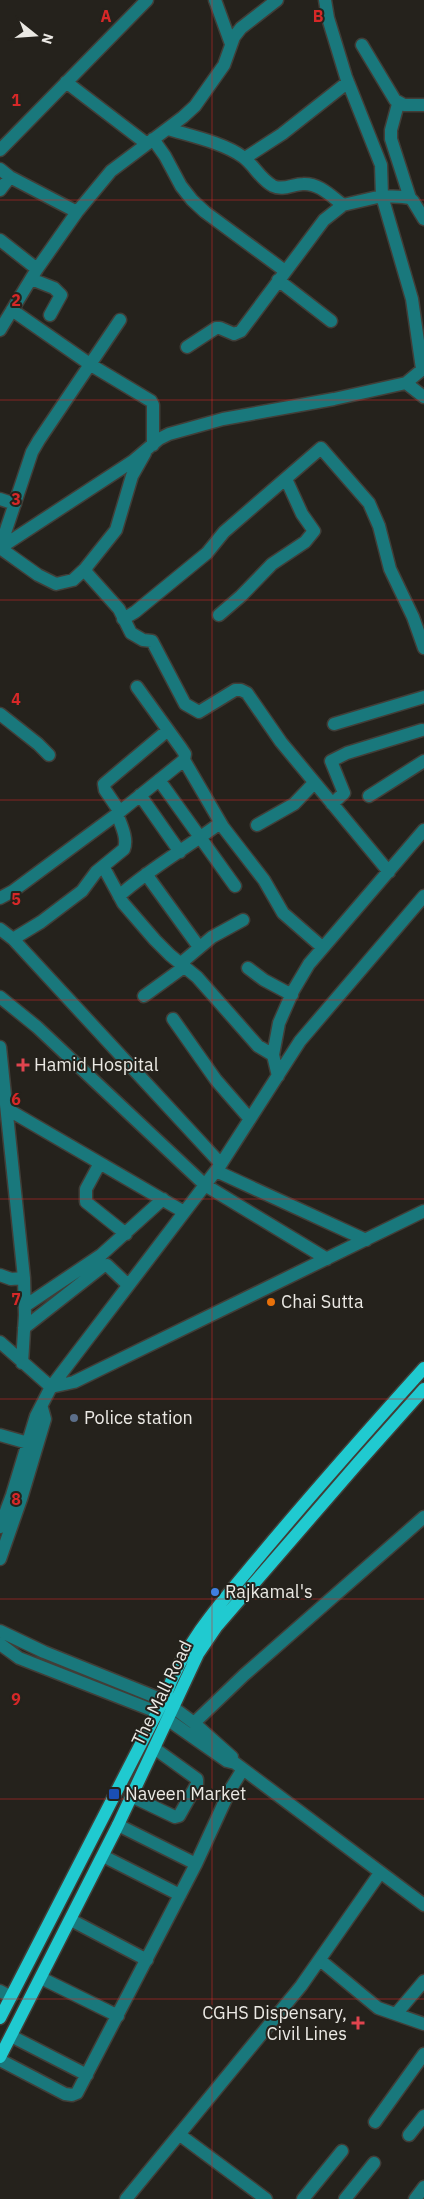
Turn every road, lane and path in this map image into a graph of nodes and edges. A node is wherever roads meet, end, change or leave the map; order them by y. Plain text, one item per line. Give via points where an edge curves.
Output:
1 (147, 0) edge
2 (215, 0) edge
3 (277, 0) edge
4 (325, 0) edge
5 (231, 44) junction
6 (362, 45) dead end
7 (66, 82) junction
8 (348, 82) junction
9 (398, 104) junction
10 (424, 105) edge
11 (168, 129) junction
12 (150, 142) junction
13 (0, 150) edge
14 (245, 158) junction
15 (5, 173) edge
16 (0, 190) edge
17 (382, 196) junction
18 (410, 198) junction
19 (343, 205) junction
20 (77, 212) junction
21 (423, 214) edge
22 (0, 240) edge
23 (34, 274) junction
24 (281, 275) junction
25 (50, 315) dead end
26 (4, 320) edge
27 (120, 320) dead end
28 (331, 321) dead end
29 (187, 347) dead end
30 (91, 365) junction
31 (424, 372) edge
32 (406, 382) junction
33 (424, 397) edge
34 (149, 449) junction
35 (286, 479) junction
36 (0, 499) edge
37 (15, 504) junction
38 (0, 548) edge
39 (87, 567) junction
40 (218, 615) dead end
41 (123, 619) junction
42 (424, 648) edge
43 (137, 687) dead end
44 (424, 697) edge
45 (0, 714) edge
46 (334, 724) dead end
47 (168, 730) junction
48 (422, 730) dead end
49 (49, 755) dead end
50 (184, 760) junction
51 (424, 761) edge
52 (158, 780) junction
53 (314, 783) junction
54 (140, 795) junction
55 (369, 796) dead end
56 (332, 804) junction
57 (118, 813) junction
58 (220, 822) junction
59 (257, 825) dead end
60 (424, 830) edge
61 (200, 838) junction
62 (180, 852) junction
63 (103, 866) junction
64 (389, 872) junction
65 (146, 874) junction
66 (236, 886) dead end
67 (119, 896) junction
68 (424, 896) edge
69 (0, 898) edge
70 (243, 920) dead end
71 (0, 929) edge
72 (13, 939) junction
73 (199, 947) junction
74 (322, 947) junction
75 (182, 965) junction
76 (248, 968) dead end
77 (292, 995) junction
78 (144, 996) dead end
79 (0, 997) edge
80 (173, 1018) dead end
81 (0, 1047) edge
82 (273, 1055) junction
83 (278, 1076) junction
84 (7, 1109) junction
85 (250, 1119) junction
86 (5, 1135) edge
87 (100, 1163) junction
88 (218, 1168) junction
89 (205, 1185) junction
90 (163, 1199) junction
91 (424, 1211) edge
92 (184, 1212) junction
93 (126, 1234) junction
94 (366, 1240) junction
95 (327, 1259) junction
96 (0, 1275) edge
97 (24, 1278) junction
98 (128, 1284) junction
99 (25, 1306) junction
100 (24, 1328) junction
101 (0, 1342) edge
102 (22, 1363) junction
103 (424, 1368) edge
104 (421, 1385) edge
105 (51, 1387) junction
106 (42, 1408) junction
107 (0, 1435) edge
108 (28, 1443) junction
109 (424, 1517) edge
110 (0, 1527) edge
111 (0, 1559) edge
112 (259, 1567) junction
113 (0, 1631) edge
114 (0, 1644) edge
115 (163, 1700) junction
116 (175, 1707) junction
117 (157, 1712) junction
118 (169, 1720) junction
119 (194, 1723) junction
120 (154, 1748) junction
121 (239, 1766) junction
122 (131, 1796) junction
123 (118, 1826) junction
124 (103, 1856) junction
125 (196, 1864) junction
126 (380, 1873) junction
127 (180, 1895) junction
128 (424, 1905) edge
129 (71, 1920) junction
130 (147, 1960) junction
131 (320, 1960) junction
132 (41, 1978) junction
133 (424, 1981) edge
134 (6, 1994) edge
135 (396, 2014) junction
136 (118, 2016) junction
137 (0, 2018) edge
138 (424, 2024) edge
139 (11, 2036) junction
140 (424, 2054) edge
141 (0, 2059) edge
142 (87, 2075) junction
143 (424, 2116) edge
144 (375, 2122) dead end
145 (180, 2135) junction
146 (409, 2135) dead end
147 (342, 2151) dead end
148 (374, 2164) dead end
149 (424, 2187) edge
150 (126, 2199) edge
151 (264, 2199) edge
152 (303, 2199) edge
153 (345, 2199) edge
154 (415, 2199) edge

1 - 7 street
2 - 5 street
3 - 5 street via 241,28
4 - 8 street
5 - 11 street via 224,64 209,88 195,106
6 - 9 street
7 - 12 street
7 - 13 street
8 - 14 street via 282,134
8 - 17 street via 381,165
9 - 10 street
9 - 18 street via 391,139
11 - 12 street
11 - 14 street via 233,150
12 - 20 street via 111,172
12 - 24 street via 165,156 188,195
14 - 19 street via 274,187 314,185
15 - 16 street
15 - 20 street
17 - 18 street
17 - 19 street
17 - 31 street via 412,298
18 - 21 street
19 - 24 street via 324,220
20 - 23 street
22 - 23 street
23 - 25 street via 61,296
23 - 26 street
24 - 28 street
24 - 29 street via 238,333 230,334 216,328
26 - 30 street
27 - 30 street
30 - 34 street via 151,401
30 - 37 street via 38,440
31 - 32 street
32 - 33 street
32 - 34 street via 334,400 223,419 169,434
34 - 38 street
34 - 39 street via 132,476 116,530
35 - 40 street via 302,514 314,531 305,542 272,564
35 - 41 street via 224,532 207,553 136,612
35 - 42 street via 321,448 369,503 379,526 390,569
36 - 37 street
37 - 38 street
38 - 39 street via 56,584 73,580
39 - 41 street via 84,570
41 - 53 street via 131,633 152,641 185,704 199,712 235,690 247,693
43 - 47 street
44 - 46 street
45 - 49 street
47 - 50 street via 185,754
47 - 57 street via 104,784
48 - 56 street via 331,761 344,793
50 - 52 street
50 - 58 street
51 - 55 street
52 - 54 street
52 - 61 street
53 - 56 street
53 - 59 street via 294,804
54 - 57 street
54 - 62 street
56 - 64 street
57 - 63 street via 125,846
57 - 69 street
58 - 61 street
58 - 74 street via 264,880 282,913
60 - 64 street
61 - 62 street
61 - 66 street
62 - 65 street
63 - 67 street
63 - 72 street via 82,891
64 - 74 street
65 - 67 street
65 - 73 street
67 - 75 street via 155,940
68 - 83 street via 300,1042
70 - 73 street
71 - 72 street
72 - 88 street
73 - 75 street
74 - 77 street
75 - 78 street
75 - 82 street via 216,997 258,1046
76 - 77 street
77 - 82 street via 279,1023
79 - 89 street
80 - 85 street via 216,1080
81 - 84 street
82 - 83 street
83 - 85 street
84 - 86 street
84 - 87 street
85 - 88 street
86 - 97 street
87 - 90 street
87 - 93 street via 86,1189 86,1202
88 - 89 street
88 - 94 street
89 - 92 street
89 - 95 street
90 - 92 street
90 - 93 street
91 - 94 street
92 - 98 street
93 - 99 street via 101,1255
94 - 95 street
95 - 105 street via 74,1382
96 - 97 street via 11,1279
97 - 99 street
98 - 100 street via 107,1265 103,1266
98 - 105 street
99 - 100 street
100 - 102 street
101 - 102 street
102 - 105 street
103 - 104 main road, The Mall Road
104 - 112 main road, The Mall Road via 358,1463
105 - 106 street
106 - 108 street via 36,1416
106 - 111 street via 45,1419
107 - 108 street
108 - 110 street
109 - 119 street
112 - 115 main road, The Mall Road via 202,1626 175,1669
112 - 116 main road, The Mall Road via 198,1654
113 - 115 street
114 - 117 street via 19,1658
115 - 116 street
115 - 117 main road, The Mall Road
116 - 118 main road, The Mall Road
116 - 119 street
117 - 118 street
117 - 134 main road, The Mall Road
118 - 120 main road, The Mall Road
118 - 121 street
119 - 121 street via 231,1754
120 - 122 main road, The Mall Road
120 - 122 street via 197,1779 197,1784 177,1817
121 - 125 street
121 - 126 street
122 - 123 main road, The Mall Road
123 - 124 main road, The Mall Road
123 - 125 street
124 - 127 street
124 - 129 main road, The Mall Road
125 - 127 street
126 - 128 street
126 - 131 street
127 - 130 street
129 - 130 street
129 - 132 main road, The Mall Road
130 - 136 street
131 - 135 street via 372,2003
131 - 145 street
132 - 136 street
132 - 139 main road, The Mall Road
133 - 135 street
134 - 137 main road, The Mall Road
135 - 138 street
136 - 142 street
139 - 141 main road, The Mall Road
139 - 142 street
140 - 144 street
141 - 142 street via 70,2095 78,2093
143 - 146 street
145 - 150 street
145 - 151 street
147 - 152 street
148 - 153 street
149 - 154 street

